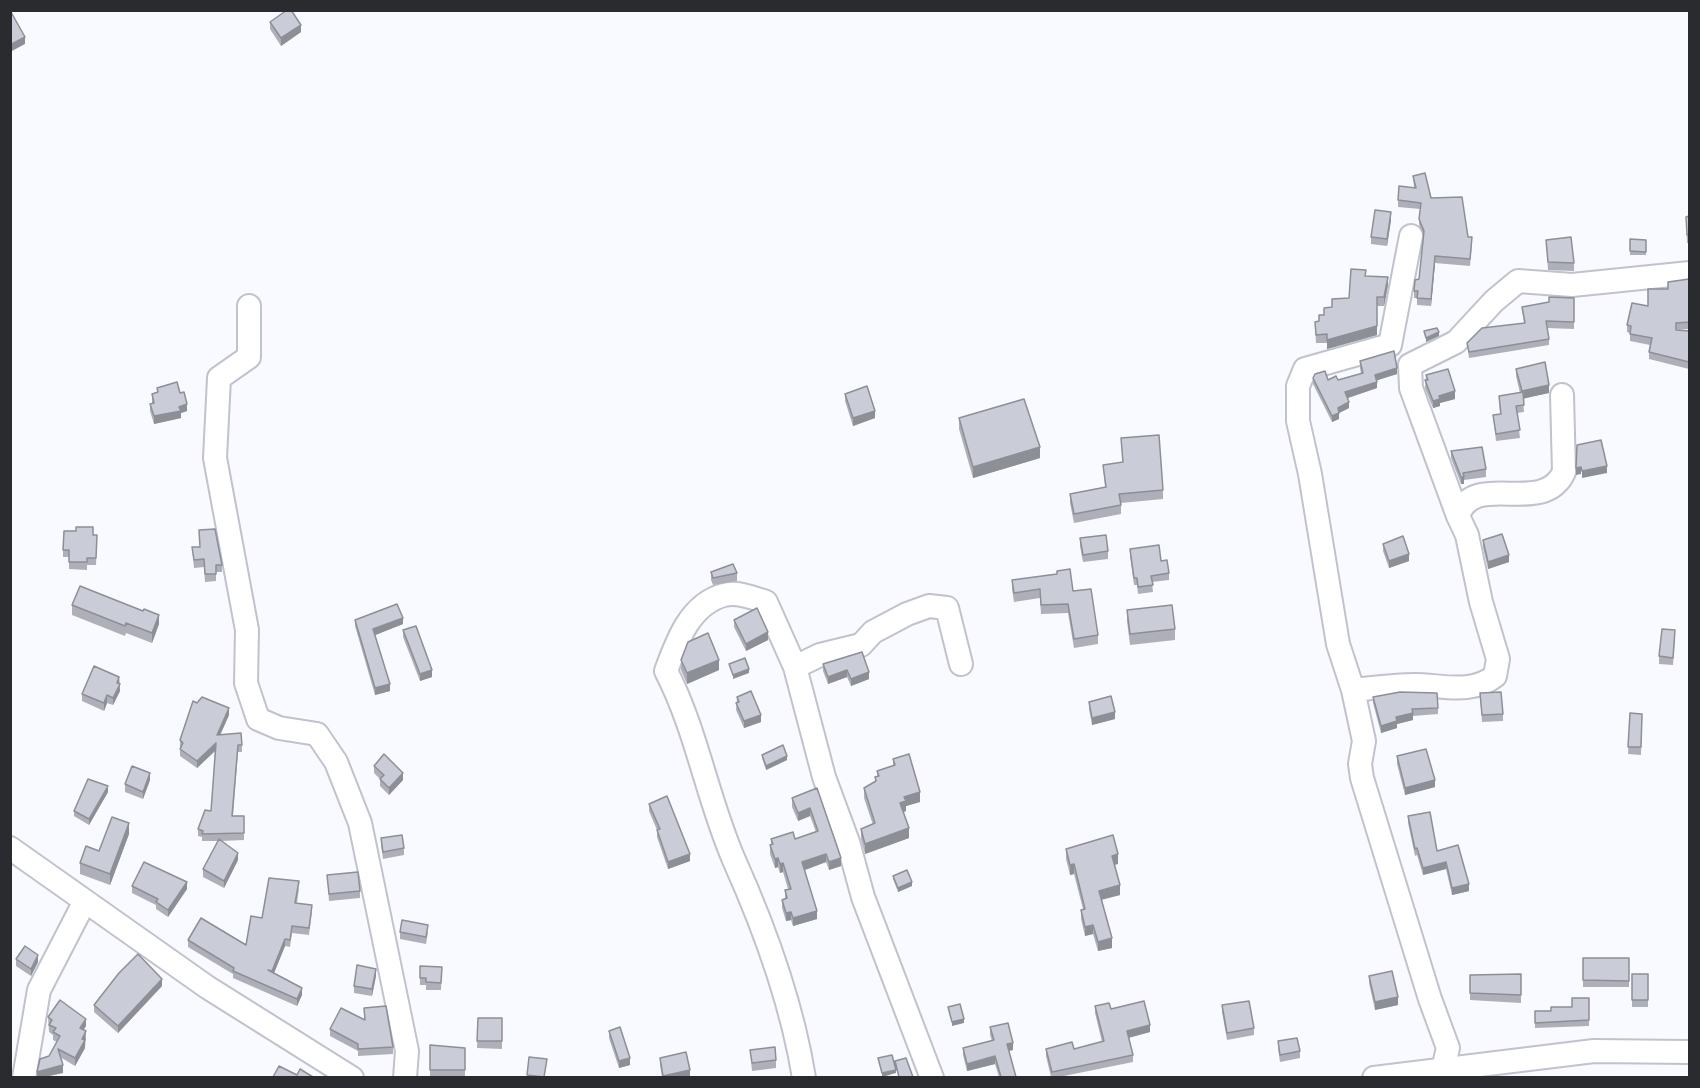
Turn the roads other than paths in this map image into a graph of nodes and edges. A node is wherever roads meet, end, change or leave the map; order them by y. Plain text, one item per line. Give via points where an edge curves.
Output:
1 (1411, 236) dead end
2 (1689, 273) edge
3 (249, 306) dead end
4 (1562, 394) dead end
5 (1458, 516) junction
6 (960, 664) dead end
7 (795, 667) junction
8 (1353, 690) junction
9 (10, 848) edge
10 (85, 901) junction
11 (1689, 1052) edge
12 (1443, 1069) junction
13 (24, 1077) edge
14 (352, 1077) edge
15 (405, 1077) edge
16 (804, 1077) edge
17 (932, 1077) edge
18 (1374, 1077) edge

1 - 8 street via 1390,345 1305,369 1298,386 1298,421 1338,644
2 - 5 street via 1572,285 1518,280 1456,342 1410,365 1411,388
3 - 15 street via 249,357 219,378 215,458 247,630 246,683 258,719 279,728 317,734 336,762 360,823 407,1051
4 - 5 street via 1564,472 1559,483 1545,492 1469,498 1461,505
5 - 8 street via 1467,535 1496,651 1495,676 1465,689 1414,685
6 - 7 street via 947,609 929,606 873,632 861,645 820,655
7 - 16 street via 766,602 725,594 701,606 678,636 666,671 682,702 735,861 771,950
7 - 17 street via 824,777 863,897
8 - 12 street via 1364,741 1362,778 1448,1048
9 - 10 street
10 - 13 street via 39,990
10 - 14 street via 207,987
11 - 12 street via 1594,1051
12 - 18 street

